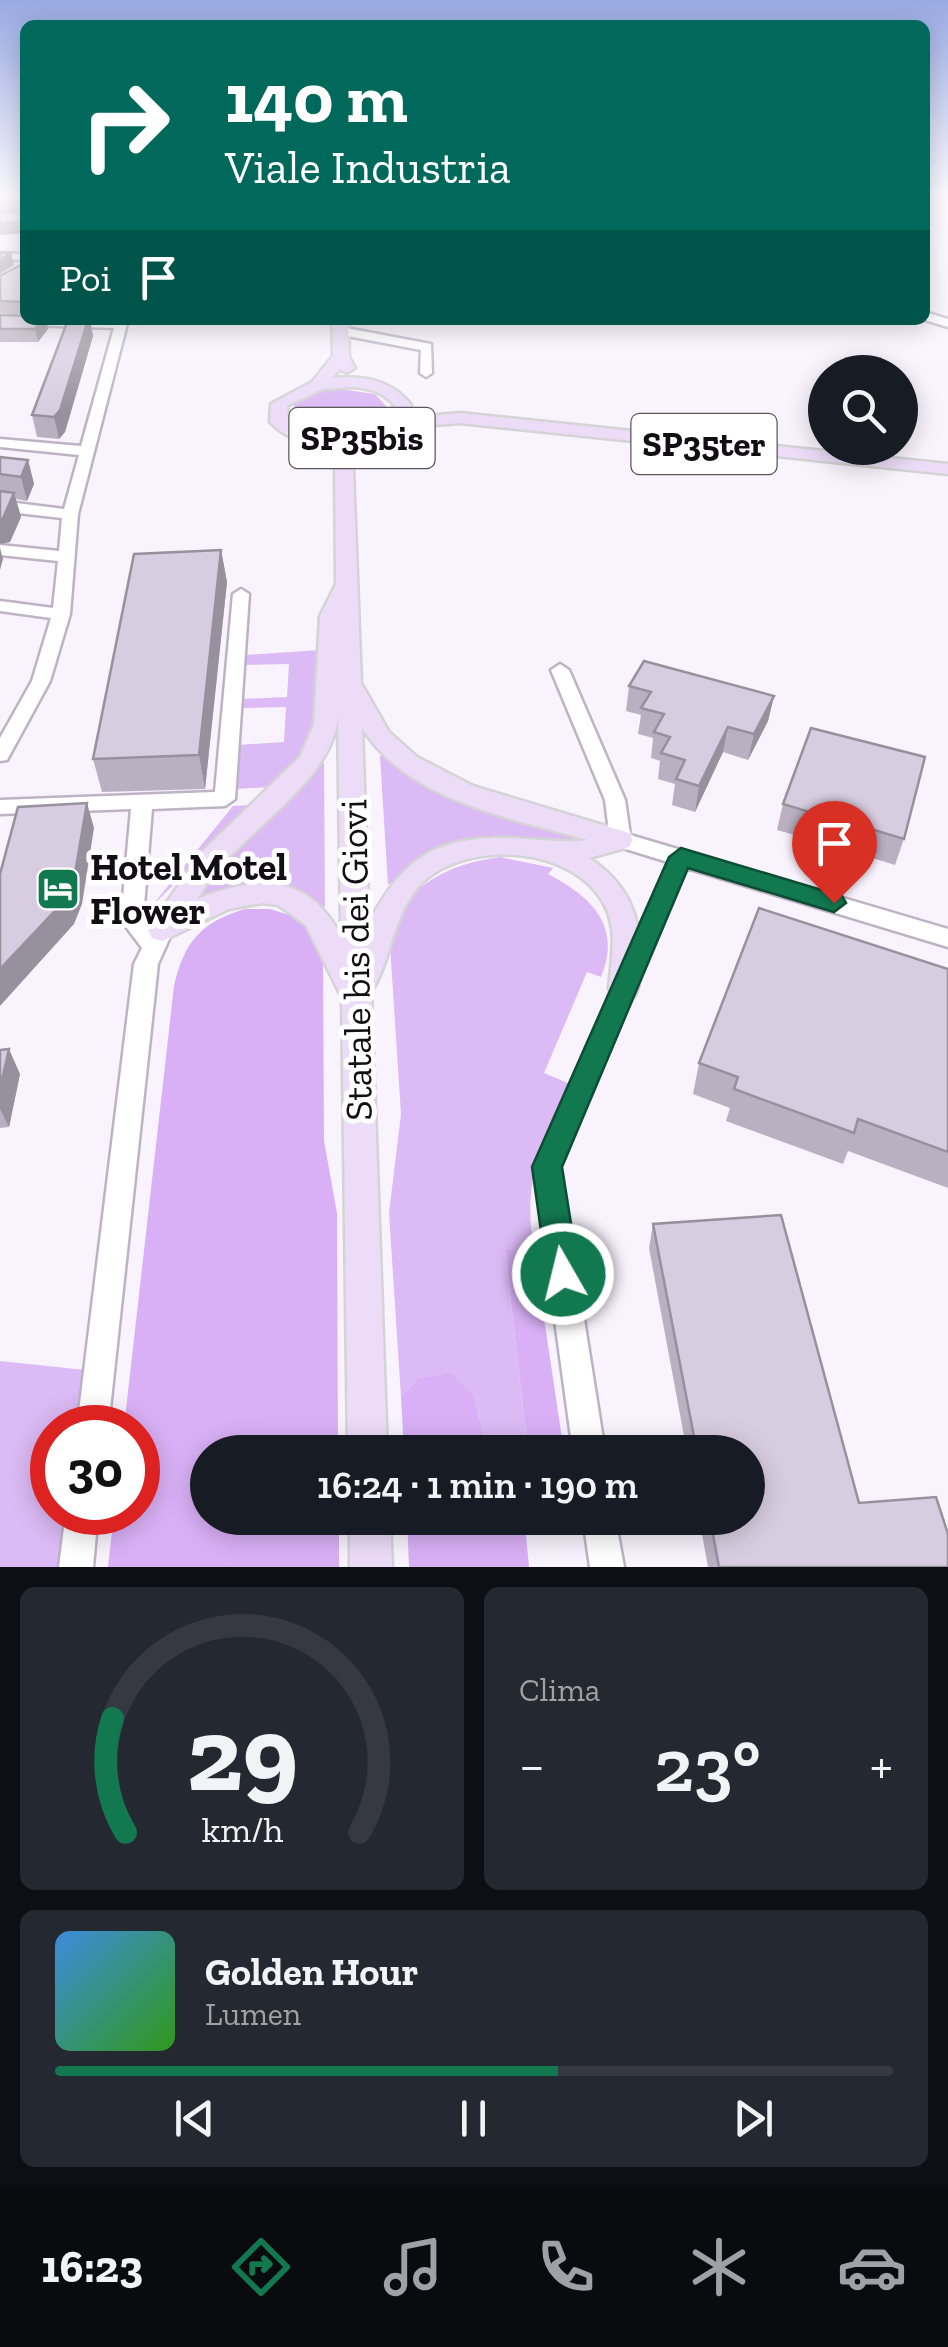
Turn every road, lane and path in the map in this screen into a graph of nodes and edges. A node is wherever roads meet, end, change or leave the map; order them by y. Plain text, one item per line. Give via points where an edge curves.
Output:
1 (20, 270) edge
2 (12, 276) edge
3 (120, 325) edge
4 (340, 326) edge
5 (341, 357) junction
6 (426, 373) dead end
7 (363, 383) junction
8 (318, 384) junction
9 (397, 396) junction
10 (460, 418) junction
11 (395, 424) junction
12 (366, 437) junction
13 (320, 440) junction
14 (0, 443) edge
15 (86, 451) junction
16 (344, 468) junction
17 (948, 469) edge
18 (0, 506) edge
19 (70, 514) junction
20 (0, 550) edge
21 (66, 558) junction
22 (348, 575) junction
23 (242, 594) dead end
24 (0, 606) edge
25 (60, 614) junction
26 (560, 670) dead end
27 (350, 684) junction
28 (0, 755) edge
29 (142, 805) junction
30 (0, 807) edge
31 (620, 840) junction
32 (564, 855) junction
33 (681, 857) junction
34 (158, 938) junction
35 (948, 938) edge
36 (624, 989) junction
37 (356, 1002) junction
38 (95, 1405) edge
39 (368, 1435) edge
40 (587, 1435) edge
41 (79, 1535) edge
42 (371, 1535) edge
43 (601, 1535) edge
44 (76, 1567) edge
45 (372, 1567) edge
46 (606, 1567) edge

1 - 2 street
3 - 15 street
4 - 5 main road, SP35bis
4 - 6 street via 426,347
5 - 7 main road, SP35bis
5 - 8 main road, SP35bis
7 - 8 main road, SP35bis
7 - 9 main road, SP35bis
8 - 13 main road, SP35bis via 288,396 276,413 288,430
9 - 10 main road, SP35ter
9 - 11 main road, SP35bis via 402,415
10 - 11 main road, SP35ter
10 - 17 main road, SP35ter
11 - 12 main road, SP35bis
12 - 13 main road, SP35bis
12 - 16 main road, SP35bis
13 - 16 main road, SP35bis
14 - 15 street
15 - 19 street
16 - 22 main road, Statale bis dei Giovi / SP35bis
18 - 19 street
19 - 21 street
20 - 21 street
21 - 25 street
22 - 27 main road, Statale bis dei Giovi / SP35bis
22 - 34 main road via 331,616 326,724 310,761 209,861
23 - 29 street via 225,799
24 - 25 street
25 - 28 street via 40,681
26 - 31 street via 615,800
27 - 31 main road via 385,743 418,769 456,788
27 - 37 main road, Statale bis dei Giovi / SP35bis
29 - 30 street
29 - 34 street via 132,920
31 - 32 main road
31 - 33 street
32 - 36 main road via 616,893 628,935
32 - 37 main road via 491,846 457,850 413,874 382,919
33 - 35 street
33 - 36 street
34 - 37 main road via 232,896 300,904 330,941
34 - 38 street via 146,964
36 - 40 street via 547,1167
37 - 39 main road, Statale bis dei Giovi / SP35bis
41 - 44 street
42 - 45 main road
43 - 46 street

